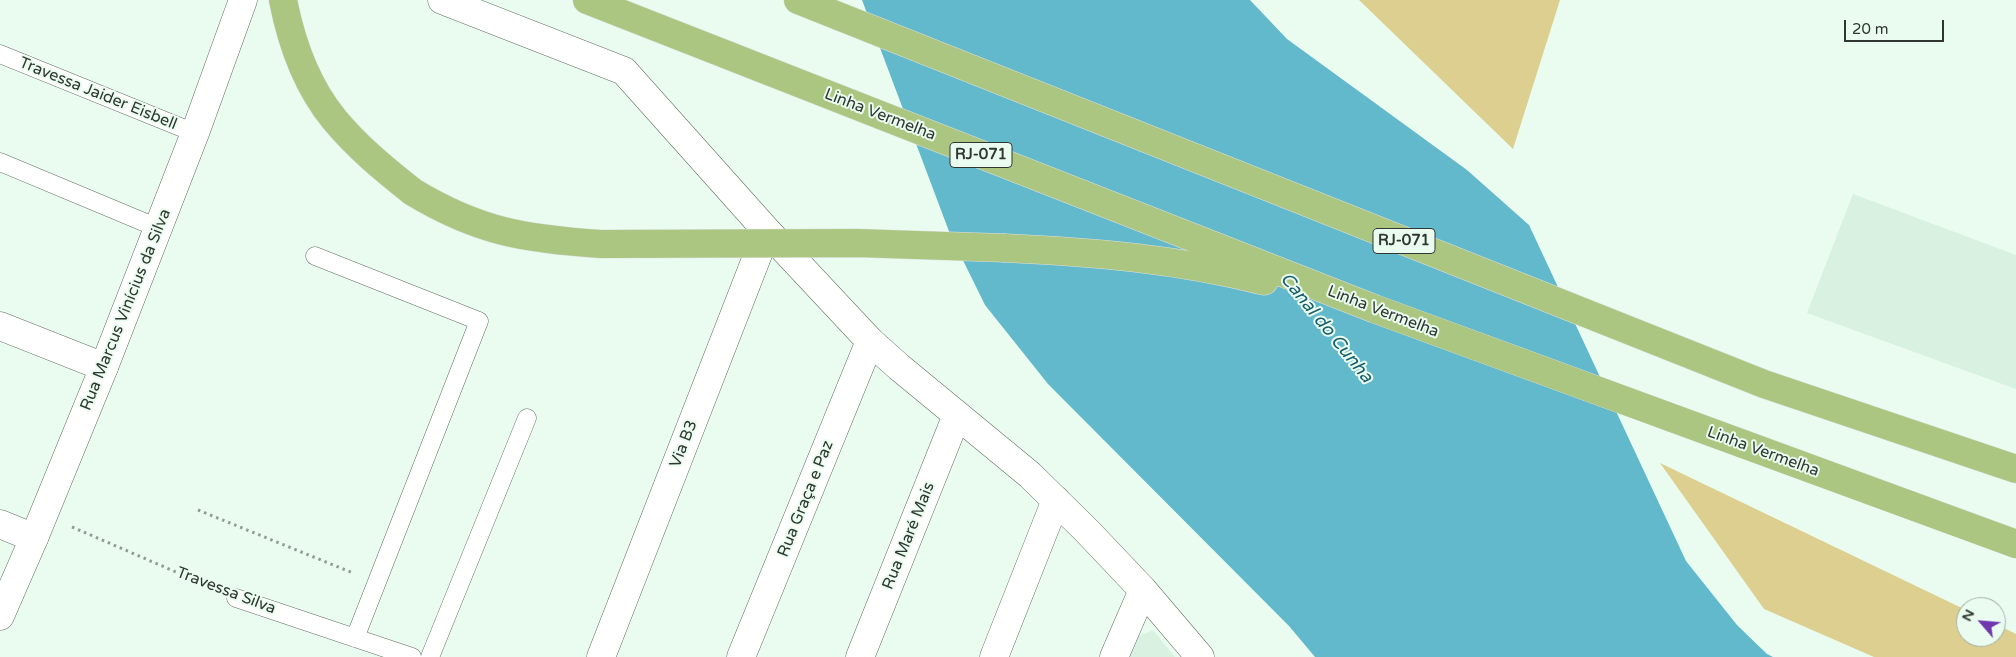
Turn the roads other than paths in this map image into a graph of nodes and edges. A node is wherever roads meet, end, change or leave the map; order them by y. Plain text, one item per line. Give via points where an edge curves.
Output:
1 (243, 0) edge
2 (283, 0) edge
3 (442, 0) edge
4 (587, 0) edge
5 (798, 0) edge
6 (0, 54) edge
7 (195, 133) junction
8 (0, 162) edge
9 (158, 228) junction
10 (767, 231) junction
11 (315, 256) dead end
12 (1375, 310) junction
13 (0, 326) edge
14 (870, 341) junction
15 (104, 367) junction
16 (957, 415) junction
17 (527, 418) dead end
18 (2016, 469) edge
19 (1056, 500) junction
20 (0, 524) edge
21 (39, 526) junction
22 (2016, 544) edge
23 (1143, 590) junction
24 (236, 598) road end
25 (0, 616) edge
26 (355, 638) junction
27 (412, 657) edge
28 (430, 657) edge
29 (601, 657) edge
30 (741, 657) edge
31 (860, 657) edge
32 (994, 657) edge
33 (1114, 657) edge
34 (1200, 657) edge

1 - 7 street, Rua Marcus Vinícius da Silva
2 - 12 highway, bridge via 294,41 316,94 340,126 413,192 446,211 494,230 531,238 601,244 857,243 1123,255 1258,279
3 - 10 street via 624,71
4 - 12 highway, Linha Vermelha / RJ-071
5 - 18 highway, RJ-071 via 1764,384
6 - 7 lane, Travessa Jaider Eisbell
7 - 9 street, Rua Marcus Vinícius da Silva
8 - 9 lane
9 - 15 street, Rua Marcus Vinícius da Silva
10 - 14 street
10 - 29 street, Via B3
11 - 26 lane via 479,321
12 - 22 highway, Linha Vermelha / RJ-071
13 - 15 street
14 - 16 street
14 - 30 street, Rua Graça e Paz
15 - 21 street, Rua Marcus Vinícius da Silva
16 - 19 street
16 - 31 street, Rua Maré Mais
17 - 28 lane
19 - 23 street
19 - 32 street
20 - 21 street
21 - 25 street, Rua Marcus Vinícius da Silva
23 - 33 street
23 - 34 street
24 - 26 lane, Travessa Silva
26 - 27 lane, Travessa Silva

